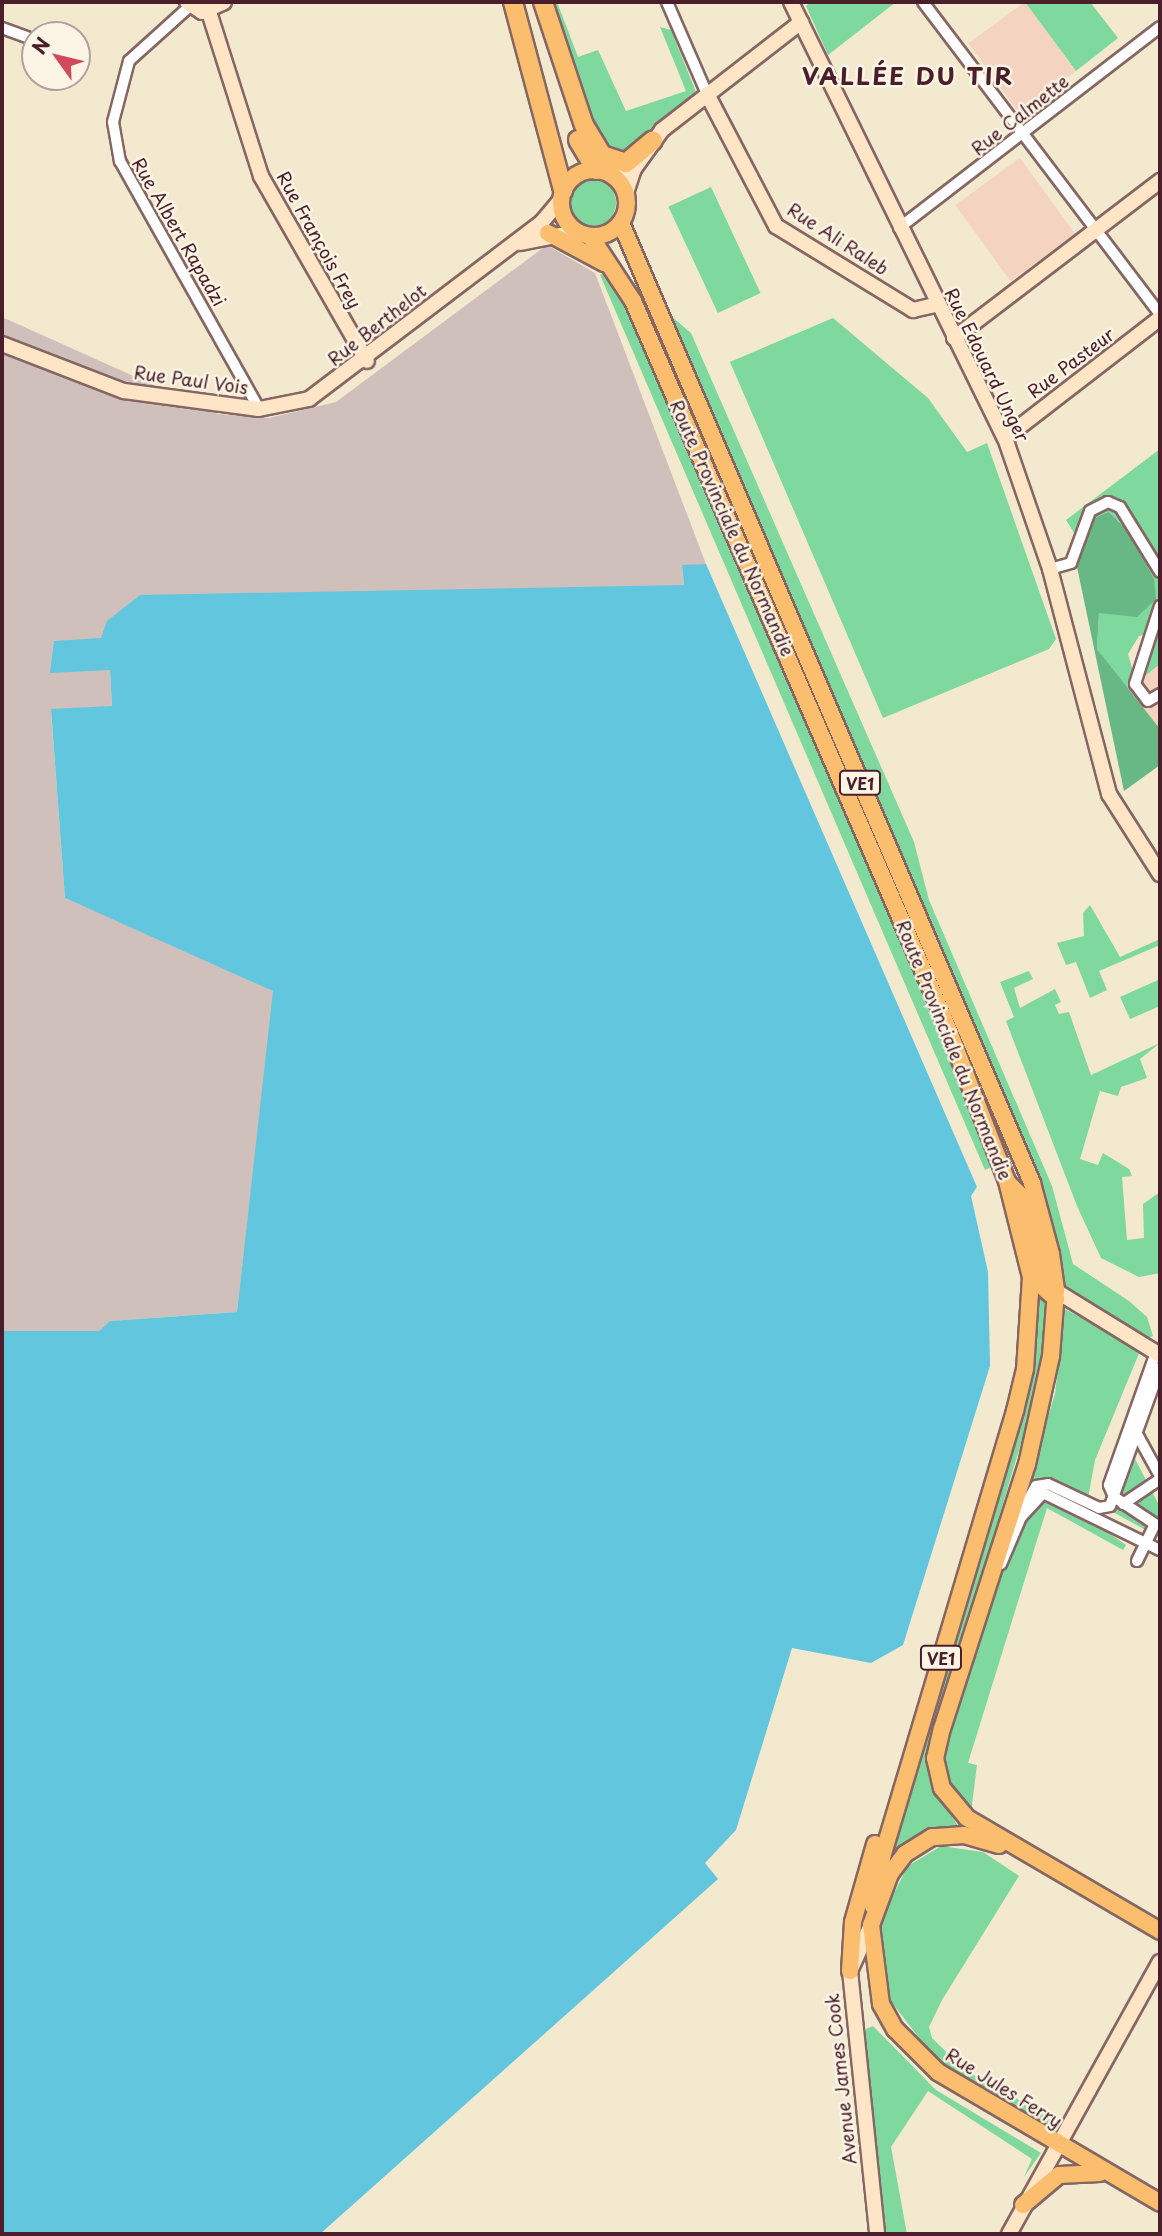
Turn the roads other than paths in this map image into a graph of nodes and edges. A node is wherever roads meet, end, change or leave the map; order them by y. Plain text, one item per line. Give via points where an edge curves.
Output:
1 (224, 2) edge
2 (513, 2) edge
3 (533, 2) edge
4 (543, 2) edge
5 (667, 2) edge
6 (791, 2) edge
7 (923, 2) edge
8 (189, 4) edge
9 (209, 12) junction
10 (801, 22) junction
11 (1160, 27) edge
12 (2, 28) edge
13 (21, 35) edge
14 (707, 94) junction
15 (1021, 134) junction
16 (653, 140) junction
17 (634, 169) junction
18 (599, 170) junction
19 (1160, 181) edge
20 (626, 193) junction
21 (562, 194) junction
22 (621, 223) junction
23 (900, 228) junction
24 (1096, 230) junction
25 (548, 233) junction
26 (584, 234) junction
27 (508, 247) junction
28 (633, 301) junction
29 (935, 305) junction
30 (1160, 316) edge
31 (954, 338) junction
32 (2, 344) edge
33 (368, 361) junction
34 (258, 409) junction
35 (1005, 438) junction
36 (1050, 569) junction
37 (1160, 572) edge
38 (1160, 606) edge
39 (1160, 694) edge
40 (1160, 874) edge
41 (1007, 1181) junction
42 (1056, 1295) junction
43 (1159, 1348) edge
44 (1160, 1368) edge
45 (1138, 1436) junction
46 (1160, 1477) edge
47 (1114, 1497) junction
48 (1123, 1504) junction
49 (1147, 1543) junction
50 (1160, 1550) edge
51 (1137, 1562) dead end
52 (992, 1577) junction
53 (944, 1647) junction
54 (1025, 1854) junction
55 (873, 1906) junction
56 (871, 1925) junction
57 (1160, 1931) edge
58 (1160, 1962) edge
59 (850, 1971) junction
60 (1055, 2143) junction
61 (1113, 2177) junction
62 (1160, 2203) edge
63 (1023, 2205) junction
64 (877, 2234) edge
65 (1009, 2234) edge

1 - 9 street
2 - 21 highway
3 - 18 highway via 575,135
4 - 16 highway via 592,142 602,155 626,163
5 - 14 street
6 - 10 street, Rue Edouard Unger
7 - 15 street
8 - 9 street
8 - 34 street, Rue Albert Rapadzi via 129,61 113,122 120,161
9 - 33 street, Rue François Frey via 261,176 297,248
10 - 14 street
10 - 23 street, Rue Edouard Unger
11 - 15 street, Rue Calmette
12 - 13 street
14 - 16 street
14 - 29 street, Rue Ali Raleb via 776,226 913,310
15 - 23 street, Rue Calmette
15 - 24 street
16 - 17 street
17 - 18 street
17 - 20 street
18 - 20 main road
18 - 21 main road via 576,174
19 - 24 street
20 - 22 main road
21 - 26 main road via 564,218
21 - 27 street, Rue Berthelot
22 - 26 main road
22 - 42 main road, Route Provinciale du Normandie / VE1 via 1032,1182
23 - 29 street, Rue Edouard Unger
24 - 30 street
24 - 31 street
25 - 26 street, Rue Berthelot
25 - 27 street, Rue Berthelot
25 - 28 main road via 583,246 606,264
26 - 28 main road, Route Provinciale du Normandie / VE1
27 - 33 street, Rue Berthelot
28 - 41 main road, Route Provinciale du Normandie / VE1 via 943,1016
29 - 31 street, Rue Edouard Unger
30 - 35 street, Rue Pasteur
31 - 35 street, Rue Edouard Unger
32 - 34 street, Rue Paul Vois via 124,391
33 - 34 street, Rue Berthelot via 309,399
35 - 36 street, Rue Edouard Unger
36 - 37 street via 1071,563 1090,511 1108,502 1120,507
36 - 40 street, Rue Edouard Unger via 1110,794
38 - 39 street via 1135,684 1147,701
41 - 42 main road via 1025,1200 1045,1289
41 - 53 main road, Route Provinciale du Normandie / VE1 via 1031,1277 1025,1369
42 - 43 street
42 - 52 main road, Route Provinciale du Normandie / VE1 via 1033,1437
43 - 47 street via 1109,1485
44 - 45 street
45 - 46 street
45 - 47 street
46 - 48 street
47 - 48 street
47 - 52 street via 1099,1508 1048,1484 1036,1486
48 - 49 street via 1151,1517
49 - 50 street
49 - 51 street
49 - 52 street via 1043,1493 1021,1517
52 - 54 main road, VE1 via 935,1759 948,1802
53 - 55 main road, Route Provinciale du Normandie / VE1
53 - 59 main road via 878,1833 853,1922
54 - 55 main road via 964,1835 932,1837 905,1854
54 - 57 main road
55 - 56 main road, Rue Jules Ferry
56 - 59 street, Avenue James Cook
56 - 60 main road, Rue Jules Ferry via 875,1980 895,2029 938,2072
58 - 60 street
59 - 64 street, Avenue James Cook
60 - 61 main road, Rue Jules Ferry
60 - 63 street
61 - 62 main road, Rue Jules Ferry
61 - 63 main road via 1067,2173
63 - 65 street

